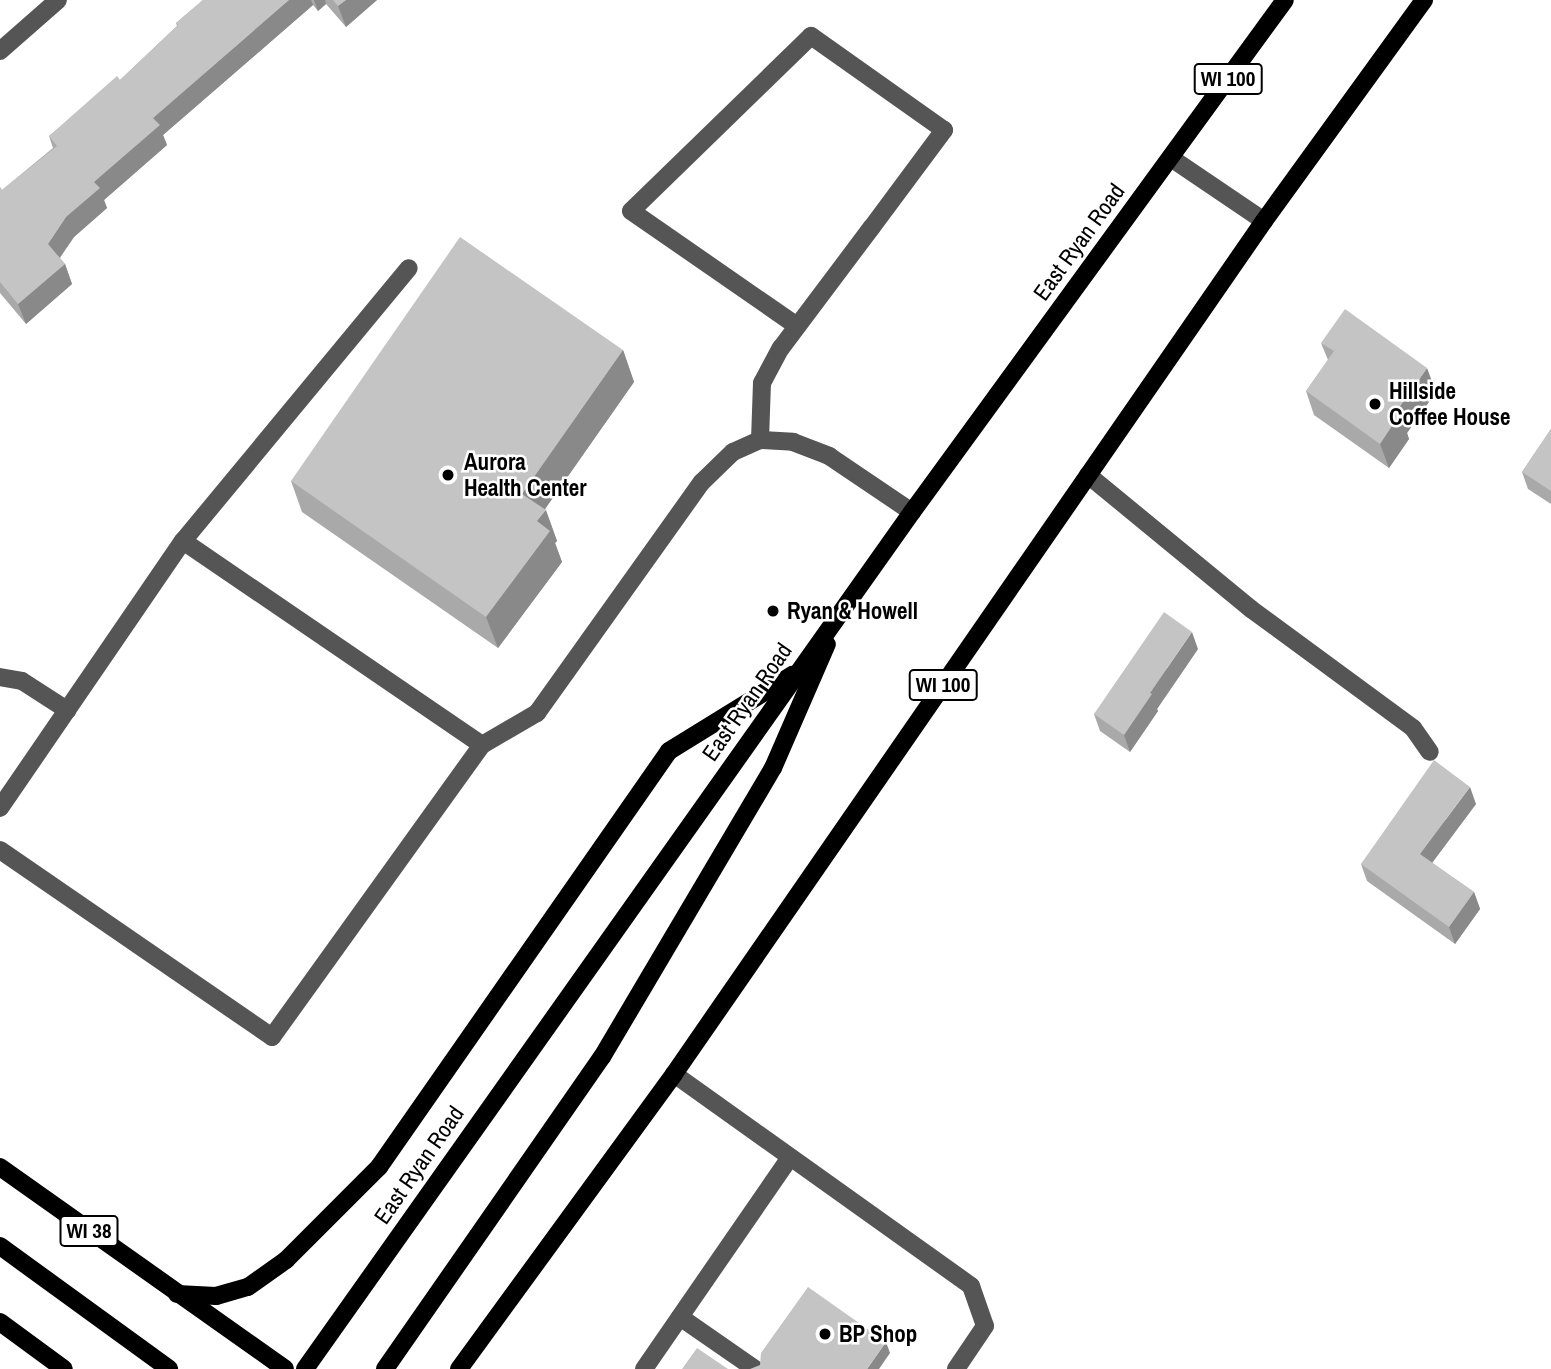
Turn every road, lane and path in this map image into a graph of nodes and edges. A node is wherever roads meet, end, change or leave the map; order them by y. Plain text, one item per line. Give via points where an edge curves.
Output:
1 (58, 0) edge
2 (1285, 0) edge
3 (1424, 0) edge
4 (0, 51) edge
5 (1171, 158) junction
6 (1264, 221) junction
7 (408, 268) dead end
8 (797, 326) junction
9 (761, 440) junction
10 (1088, 475) junction
11 (912, 512) junction
12 (183, 541) junction
13 (840, 615) junction
14 (798, 671) junction
15 (0, 677) edge
16 (67, 710) junction
17 (482, 746) junction
18 (1430, 752) dead end
19 (0, 808) edge
20 (0, 850) edge
21 (674, 1074) junction
22 (789, 1158) junction
23 (0, 1167) edge
24 (0, 1246) edge
25 (177, 1294) junction
26 (680, 1317) junction
27 (0, 1322) edge
28 (64, 1369) edge
29 (169, 1369) edge
30 (285, 1369) edge
31 (305, 1369) edge
32 (385, 1369) edge
33 (459, 1369) edge
34 (645, 1369) edge
35 (755, 1369) edge
36 (956, 1369) edge

1 - 4 street
2 - 5 main road, East Ryan Road / WI 100
3 - 6 main road, WI 100
5 - 6 street
5 - 11 main road, East Ryan Road / WI 100
6 - 10 main road, WI 100
7 - 12 street
8 - 8 street via 944,130 811,36 631,211
8 - 9 street via 762,383
9 - 11 street via 793,443 828,456
9 - 17 street via 733,452 702,482 537,713
10 - 18 street via 1251,609 1413,728
10 - 21 main road, WI 100
11 - 13 main road, East Ryan Road / WI 100
12 - 16 street
12 - 17 street
13 - 14 main road, East Ryan Road / WI 100
13 - 32 main road via 773,768 602,1057
14 - 25 main road via 669,751 379,1167 286,1260 248,1287 216,1296
14 - 31 main road, East Ryan Road / WI 100
15 - 16 street via 22,681
16 - 19 street
17 - 20 street via 272,1037
21 - 22 street
21 - 33 main road, WI 100
22 - 26 street
22 - 36 street via 971,1286 985,1326
23 - 25 main road, WI 38
24 - 29 main road
25 - 30 main road, WI 38
26 - 34 street
26 - 35 street
27 - 28 main road

